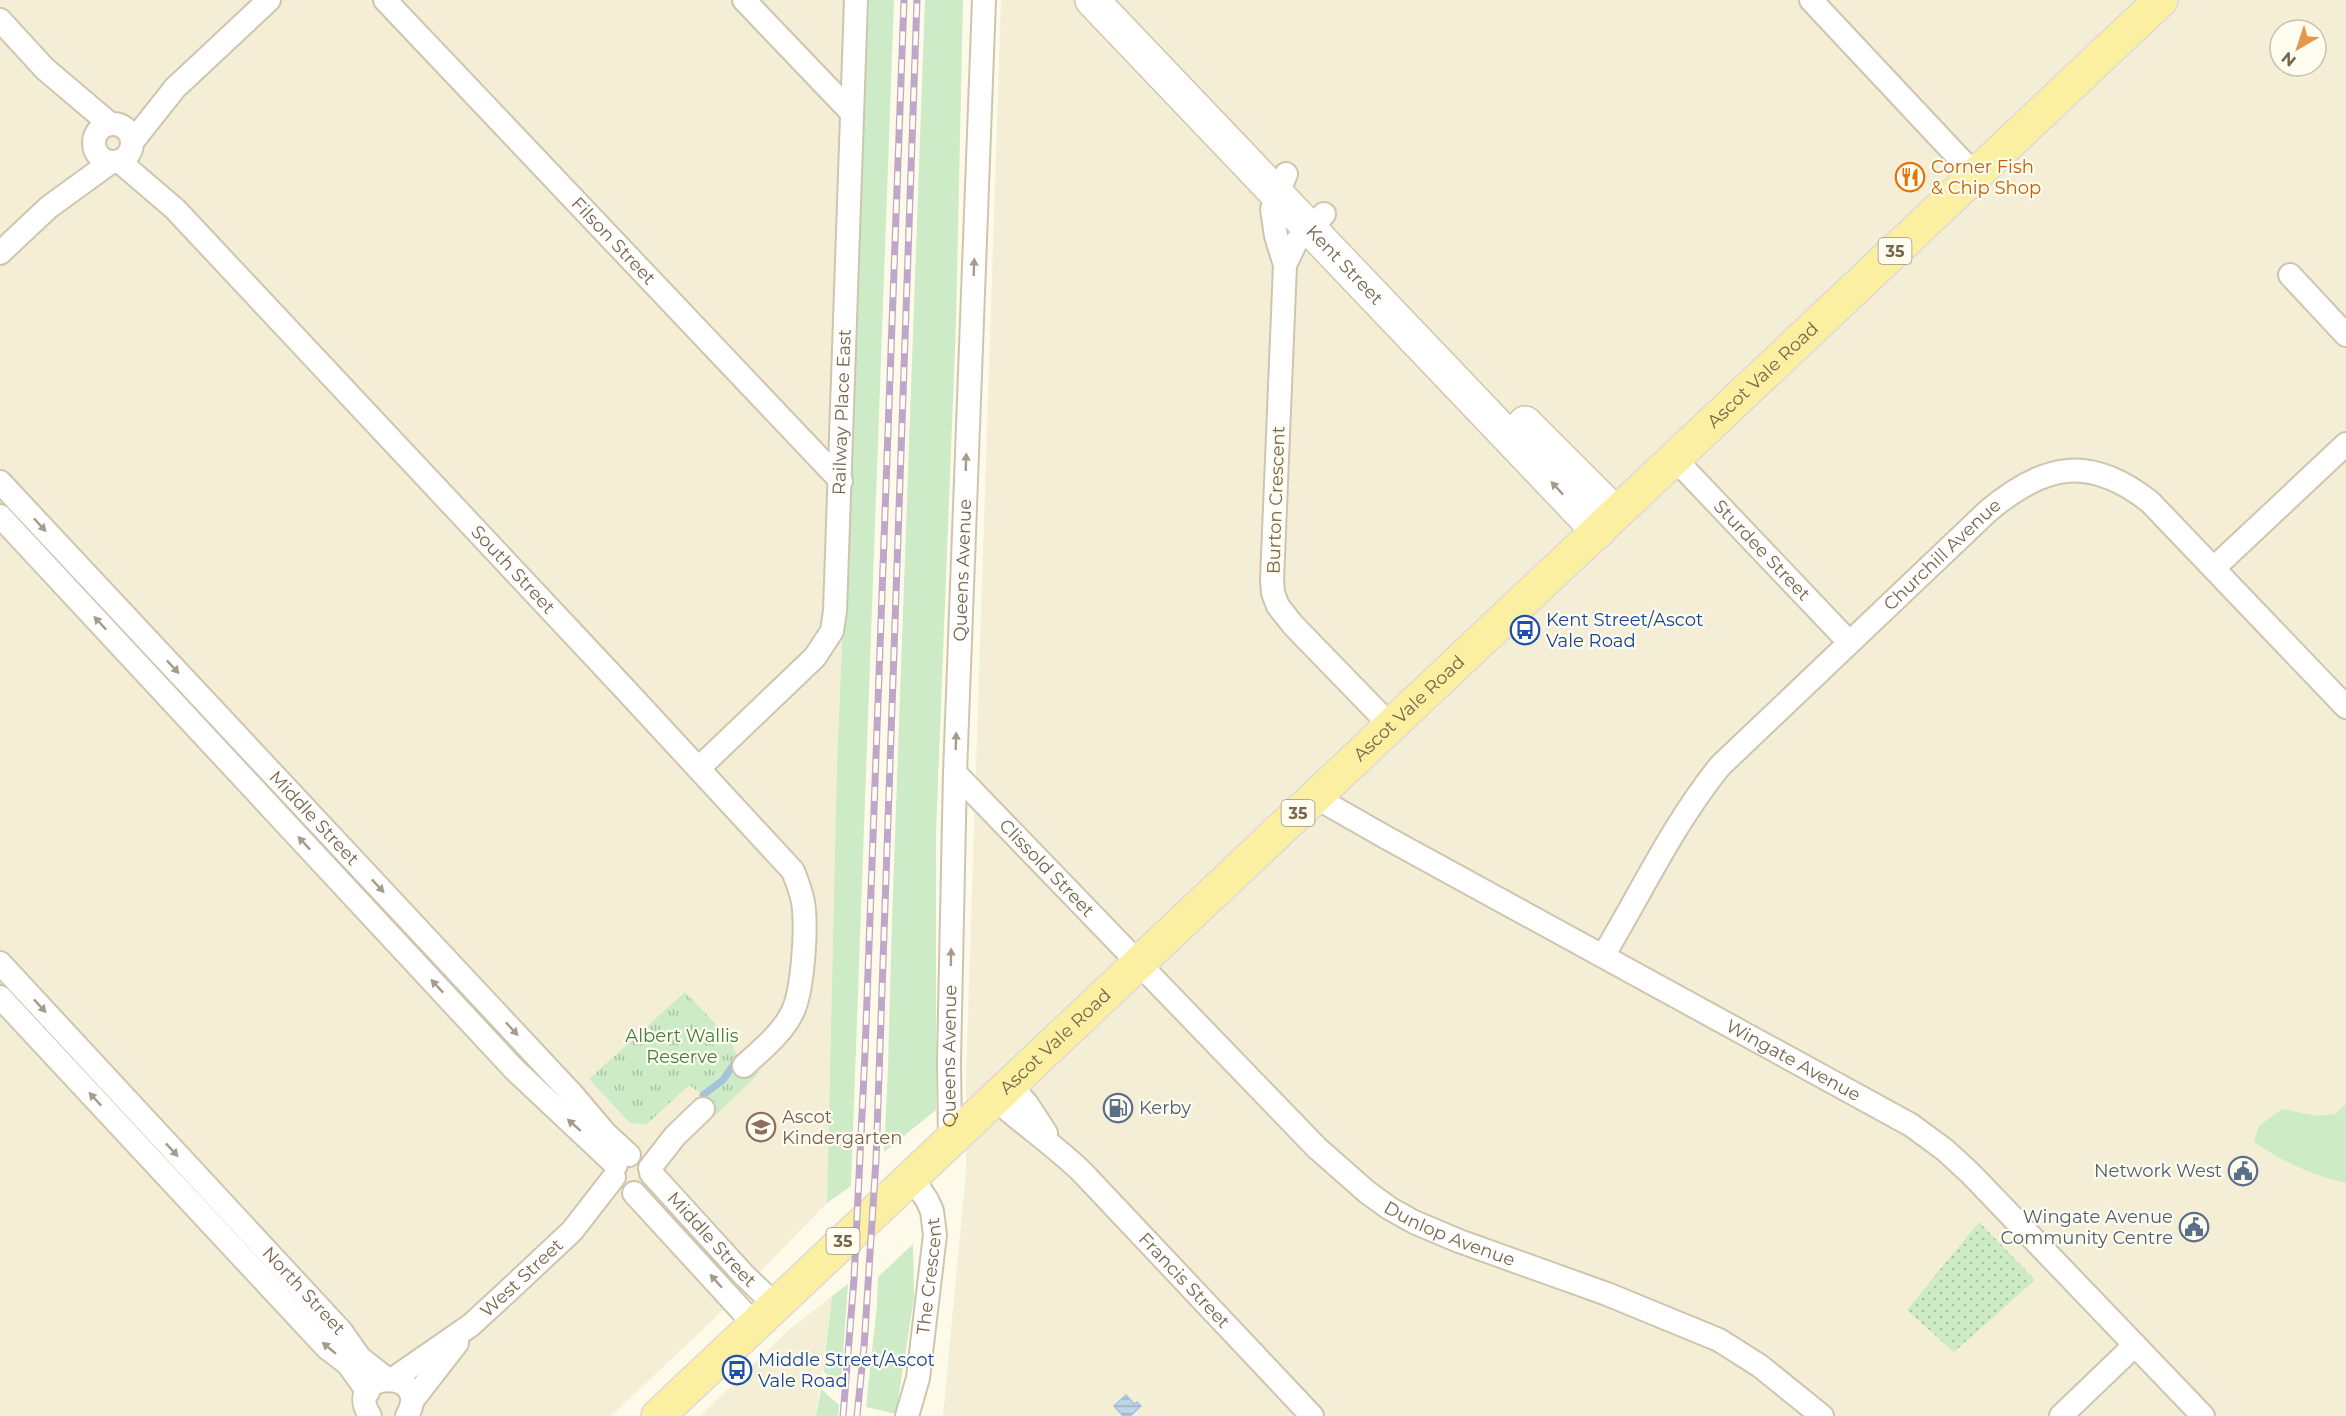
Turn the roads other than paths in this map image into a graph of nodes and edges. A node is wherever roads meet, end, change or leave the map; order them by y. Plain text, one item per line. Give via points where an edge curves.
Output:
1 (269, 0) edge
2 (385, 0) edge
3 (744, 0) edge
4 (856, 0) edge
5 (984, 0) edge
6 (1811, 0) edge
7 (2161, 0) edge
8 (1108, 3) edge
9 (0, 20) edge
10 (852, 113) junction
11 (114, 143) junction
12 (1975, 175) junction
13 (1282, 184) junction
14 (1317, 221) junction
15 (0, 253) edge
16 (1285, 265) junction
17 (2290, 275) dead end
18 (2346, 335) edge
19 (2346, 444) edge
20 (1675, 459) junction
21 (841, 481) junction
22 (0, 482) edge
23 (0, 516) edge
24 (1606, 522) junction
25 (2214, 568) junction
26 (1849, 642) junction
27 (2346, 707) edge
28 (1391, 726) junction
29 (699, 768) junction
30 (955, 773) junction
31 (1315, 796) junction
32 (1603, 956) junction
33 (1138, 962) junction
34 (0, 963) edge
35 (0, 997) edge
36 (744, 1066) dead end
37 (1001, 1091) junction
38 (703, 1109) dead end
39 (127, 1118) junction
40 (950, 1140) junction
41 (633, 1172) junction
42 (911, 1176) junction
43 (213, 1211) junction
44 (765, 1315) junction
45 (471, 1325) junction
46 (2134, 1345) junction
47 (390, 1379) junction
48 (364, 1406) edge
49 (413, 1409) edge
50 (658, 1416) edge
51 (907, 1416) edge
52 (1312, 1416) edge
53 (1822, 1416) edge
54 (2061, 1416) edge
55 (2203, 1416) edge

1 - 11 street
2 - 21 street, Filson Street
3 - 10 street
4 - 10 street, Railway Place East
30 -> 5 street, Queens Avenue
6 - 12 street
7 - 12 main road, Ascot Vale Road / 35
8 - 13 street, Kent Street
9 - 11 street, South Street
10 - 21 street, Railway Place East
11 - 15 street
11 - 29 street, South Street
12 - 20 main road, Ascot Vale Road / 35
13 - 14 street, Kent Street
13 - 16 street, Burton Crescent via 1272,209
14 - 16 street, Burton Crescent via 1290,250
14 - 24 street, Kent Street
16 - 28 street, Burton Crescent via 1273,593 1293,625
17 - 18 street
19 - 25 street
20 - 24 main road, Ascot Vale Road / 35
20 - 26 street, Sturdee Street
21 - 29 street, Railway Place East via 832,631 815,657
22 -> 41 street, Middle Street via 557,1077
41 -> 23 street, Middle Street via 514,1069
24 - 28 main road, Ascot Vale Road / 35
25 - 26 street, Churchill Avenue via 2150,502 2130,487 2109,476 2064,471 2043,475 2007,495
25 - 27 street, Churchill Avenue
26 - 32 street, Churchill Avenue via 1742,744 1704,786
28 - 31 main road, Ascot Vale Road / 35
29 - 36 street, South Street via 793,871 803,905 801,982 793,1012
30 - 33 street, Clissold Street
40 -> 30 street, Queens Avenue
31 - 32 street, Wingate Avenue
31 - 33 main road, Ascot Vale Road / 35
32 - 46 street, Wingate Avenue via 1911,1125 1971,1174
33 - 37 main road, Ascot Vale Road / 35
33 - 53 street, Dunlop Avenue via 1338,1169 1389,1208 1459,1241 1607,1294 1719,1340 1760,1366
34 -> 39 street, North Street
39 -> 35 street, North Street
37 - 40 main road, Ascot Vale Road / 35
37 - 52 street, Francis Street via 1015,1117 1055,1146
38 - 41 street, West Street
39 - 43 street, North Street
40 - 42 main road, Ascot Vale Road / 35
41 - 44 street, Middle Street via 743,1274
41 - 45 street, West Street
42 - 44 main road, Ascot Vale Road / 35
42 - 51 street, The Crescent via 932,1211 935,1236 918,1378
43 - 47 street, North Street via 341,1331 360,1358
48 -> 43 street, North Street via 348,1364 327,1348
44 - 50 main road, Ascot Vale Road / 35
45 - 47 street, West Street
45 - 49 street, West Street
46 - 54 street
46 - 55 street, Wingate Avenue
47 - 48 street, West Street via 376,1382
47 - 49 street, North Street via 406,1387

